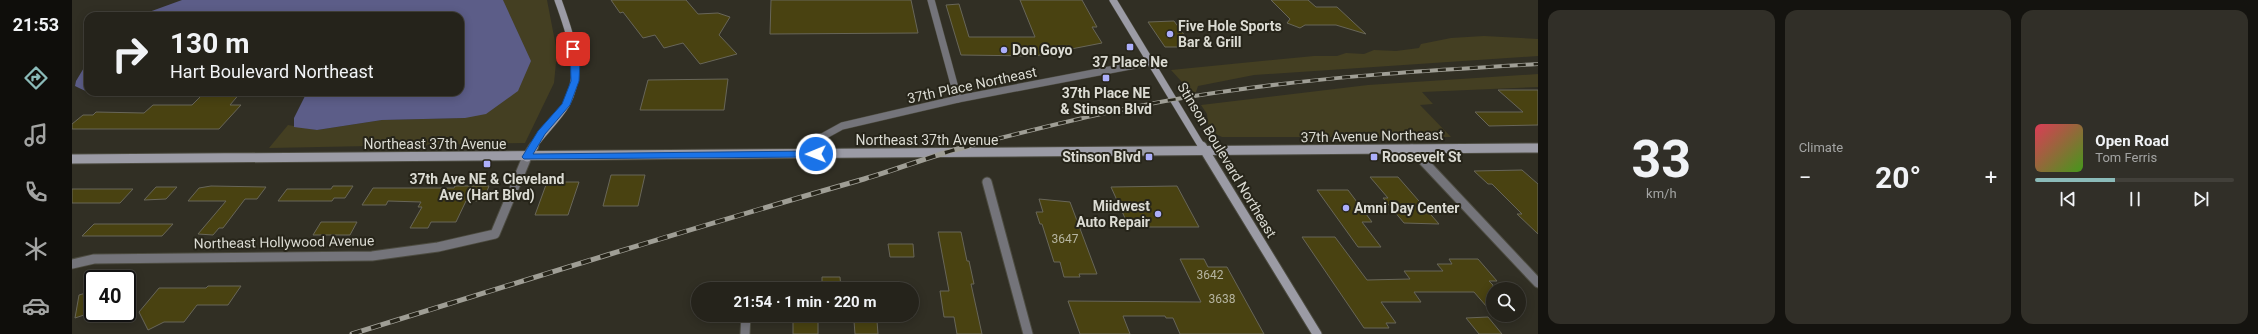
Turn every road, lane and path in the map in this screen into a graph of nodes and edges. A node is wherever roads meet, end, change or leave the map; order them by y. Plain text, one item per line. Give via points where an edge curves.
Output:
1 (558, 0) edge
2 (931, 0) edge
3 (1113, 0) edge
4 (1151, 62) junction
5 (958, 99) junction
6 (1538, 148) edge
7 (1412, 149) junction
8 (1206, 151) junction
9 (816, 154) junction
10 (527, 157) junction
11 (72, 159) edge
12 (987, 182) dead end
13 (72, 264) edge
14 (1538, 283) edge
15 (746, 322) edge
16 (745, 334) edge
17 (1028, 334) edge
18 (1317, 334) edge

1 - 10 street via 576,60 575,81 566,105 541,133
2 - 5 street
3 - 4 street, Stinson Boulevard Northeast
4 - 5 street, 37th Place Northeast
4 - 8 street, Stinson Boulevard Northeast
5 - 9 street, 37th Place Northeast via 842,126 822,137 817,137
6 - 7 street, 37th Avenue Northeast
7 - 8 street, 37th Avenue Northeast
7 - 14 street
8 - 9 street, Northeast 37th Avenue
8 - 18 street, Stinson Boulevard Northeast
9 - 10 street, Northeast 37th Avenue
10 - 11 street, Northeast 37th Avenue
10 - 13 street, Northeast Hollywood Avenue via 495,234 438,247 372,256 94,259
12 - 17 street
15 - 16 street

